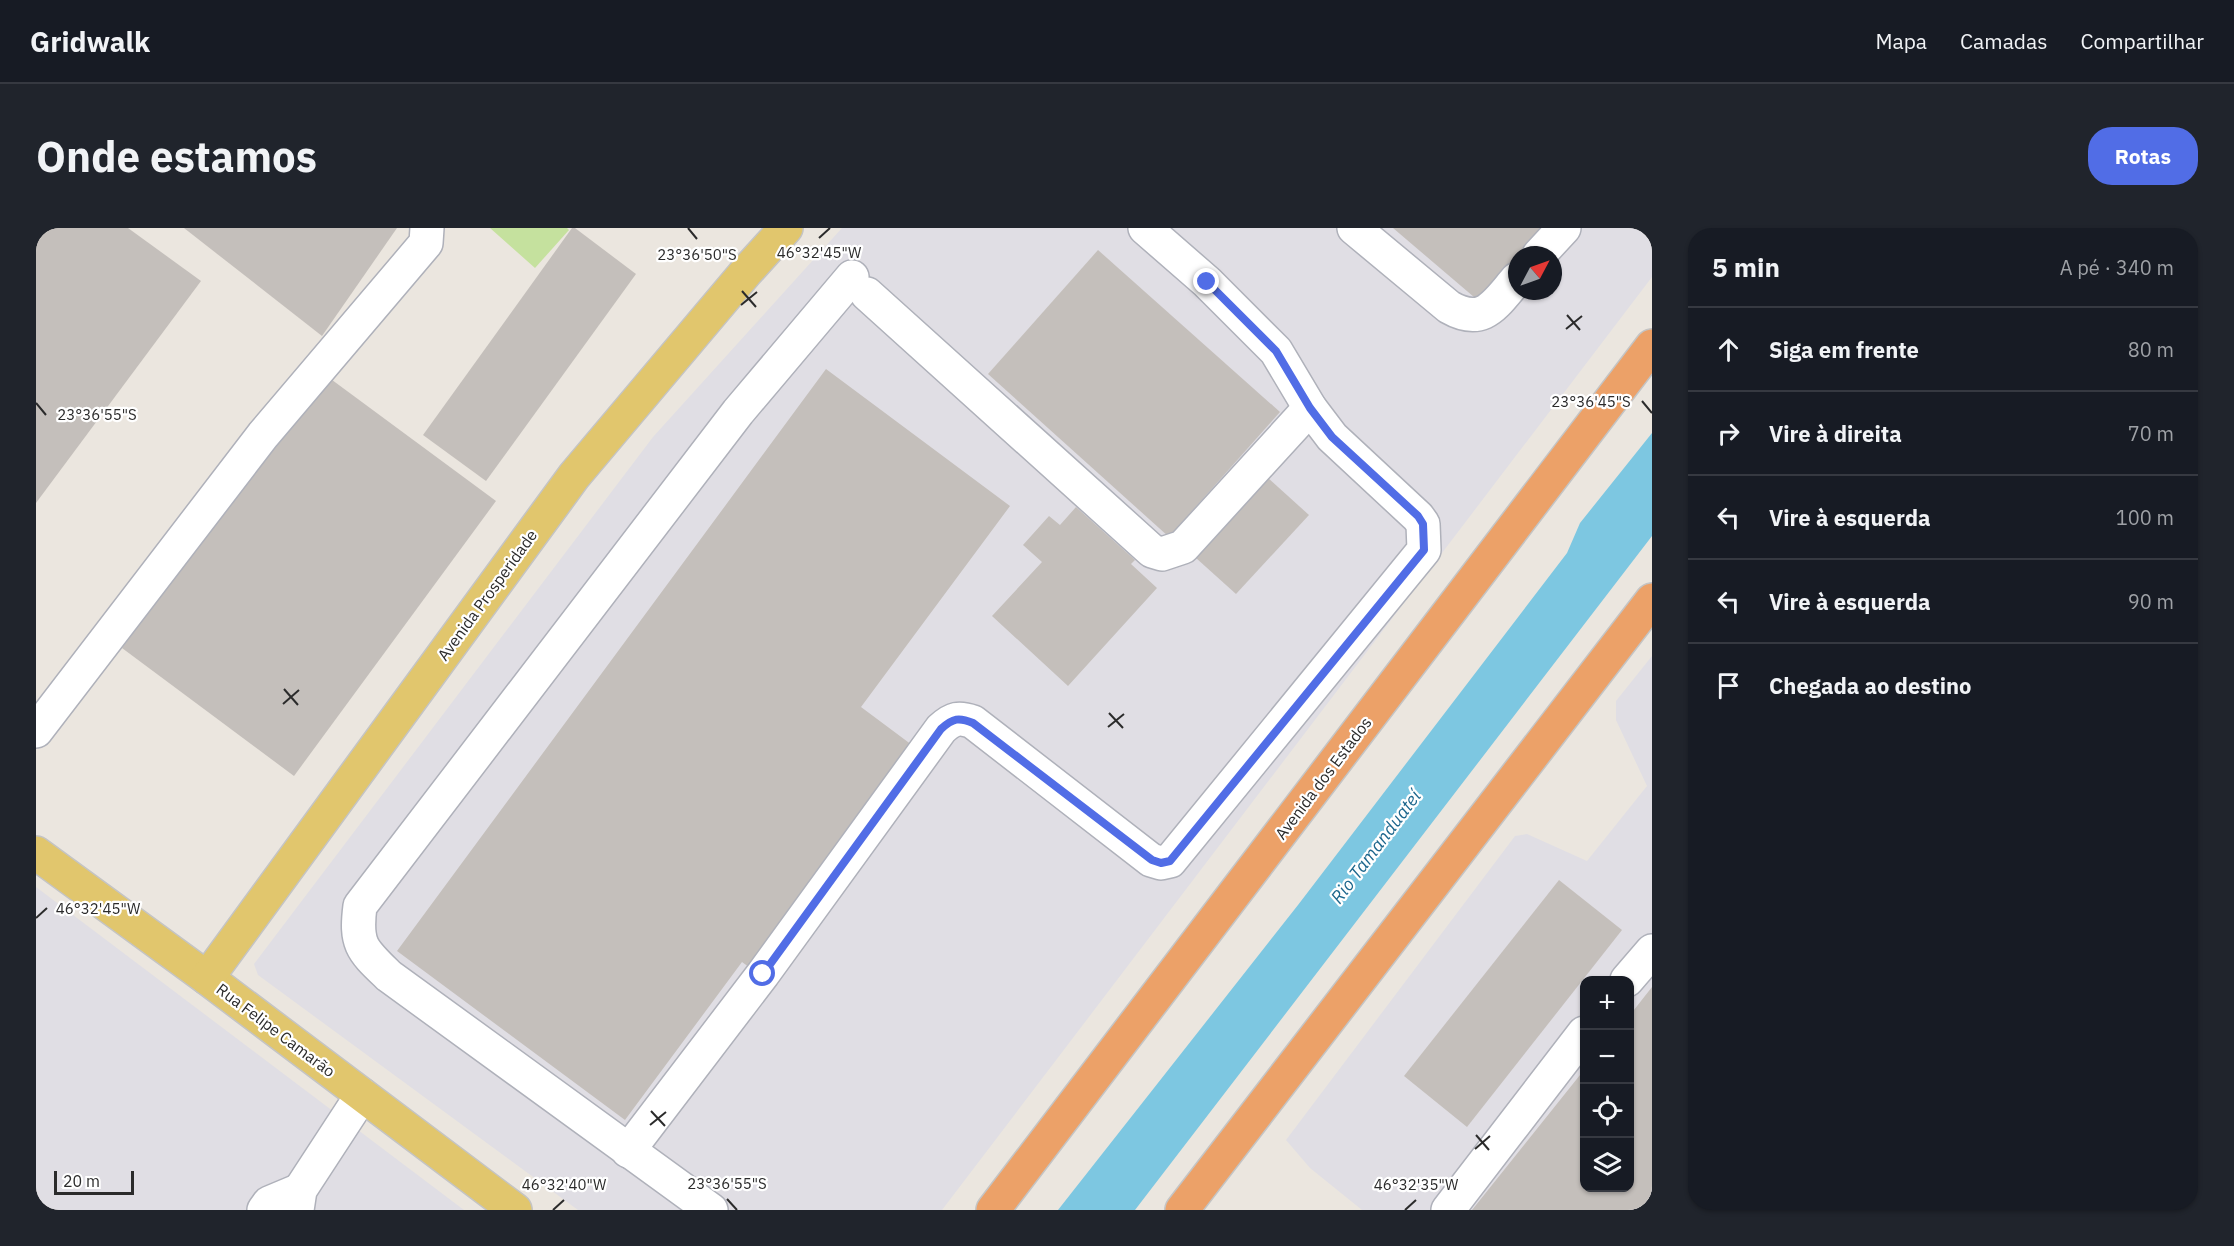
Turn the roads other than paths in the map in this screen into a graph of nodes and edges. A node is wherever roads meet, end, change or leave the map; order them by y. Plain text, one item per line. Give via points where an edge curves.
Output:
1 (427, 228) edge
2 (786, 228) edge
3 (1145, 228) edge
4 (1354, 228) edge
5 (1564, 228) edge
6 (1547, 246) edge
7 (1508, 289) edge
8 (1652, 346) edge
9 (1310, 408) junction
10 (1652, 600) edge
11 (36, 731) edge
12 (36, 853) edge
13 (1652, 951) edge
14 (1630, 976) edge
15 (207, 978) junction
16 (1580, 1038) edge
17 (362, 1095) junction
18 (628, 1151) junction
19 (298, 1200) edge
20 (264, 1210) edge
21 (516, 1210) edge
22 (711, 1210) edge
23 (993, 1210) edge
24 (1182, 1210) edge
25 (1448, 1210) edge

1 - 11 lane via 426,243 263,435
2 - 15 main road, Avenida Prosperidade via 574,476
3 - 9 lane via 1207,282 1276,351
4 - 7 lane via 1462,315 1476,316 1490,309
5 - 6 lane
8 - 23 highway, Avenida dos Estados
9 - 18 lane via 1332,437 1418,516 1423,524 1424,550 1170,861 1152,860 973,723 960,718 950,721
9 - 18 lane via 1183,547 1162,554 1152,550 860,285 738,412 360,906 357,928 364,952 389,976
10 - 24 highway
12 - 15 main road, Rua Felipe Camarão
13 - 14 lane
15 - 17 main road, Rua Felipe Camarão
16 - 25 lane
17 - 19 lane
17 - 21 main road, Rua Felipe Camarão
18 - 22 lane
19 - 20 lane via 269,1203

